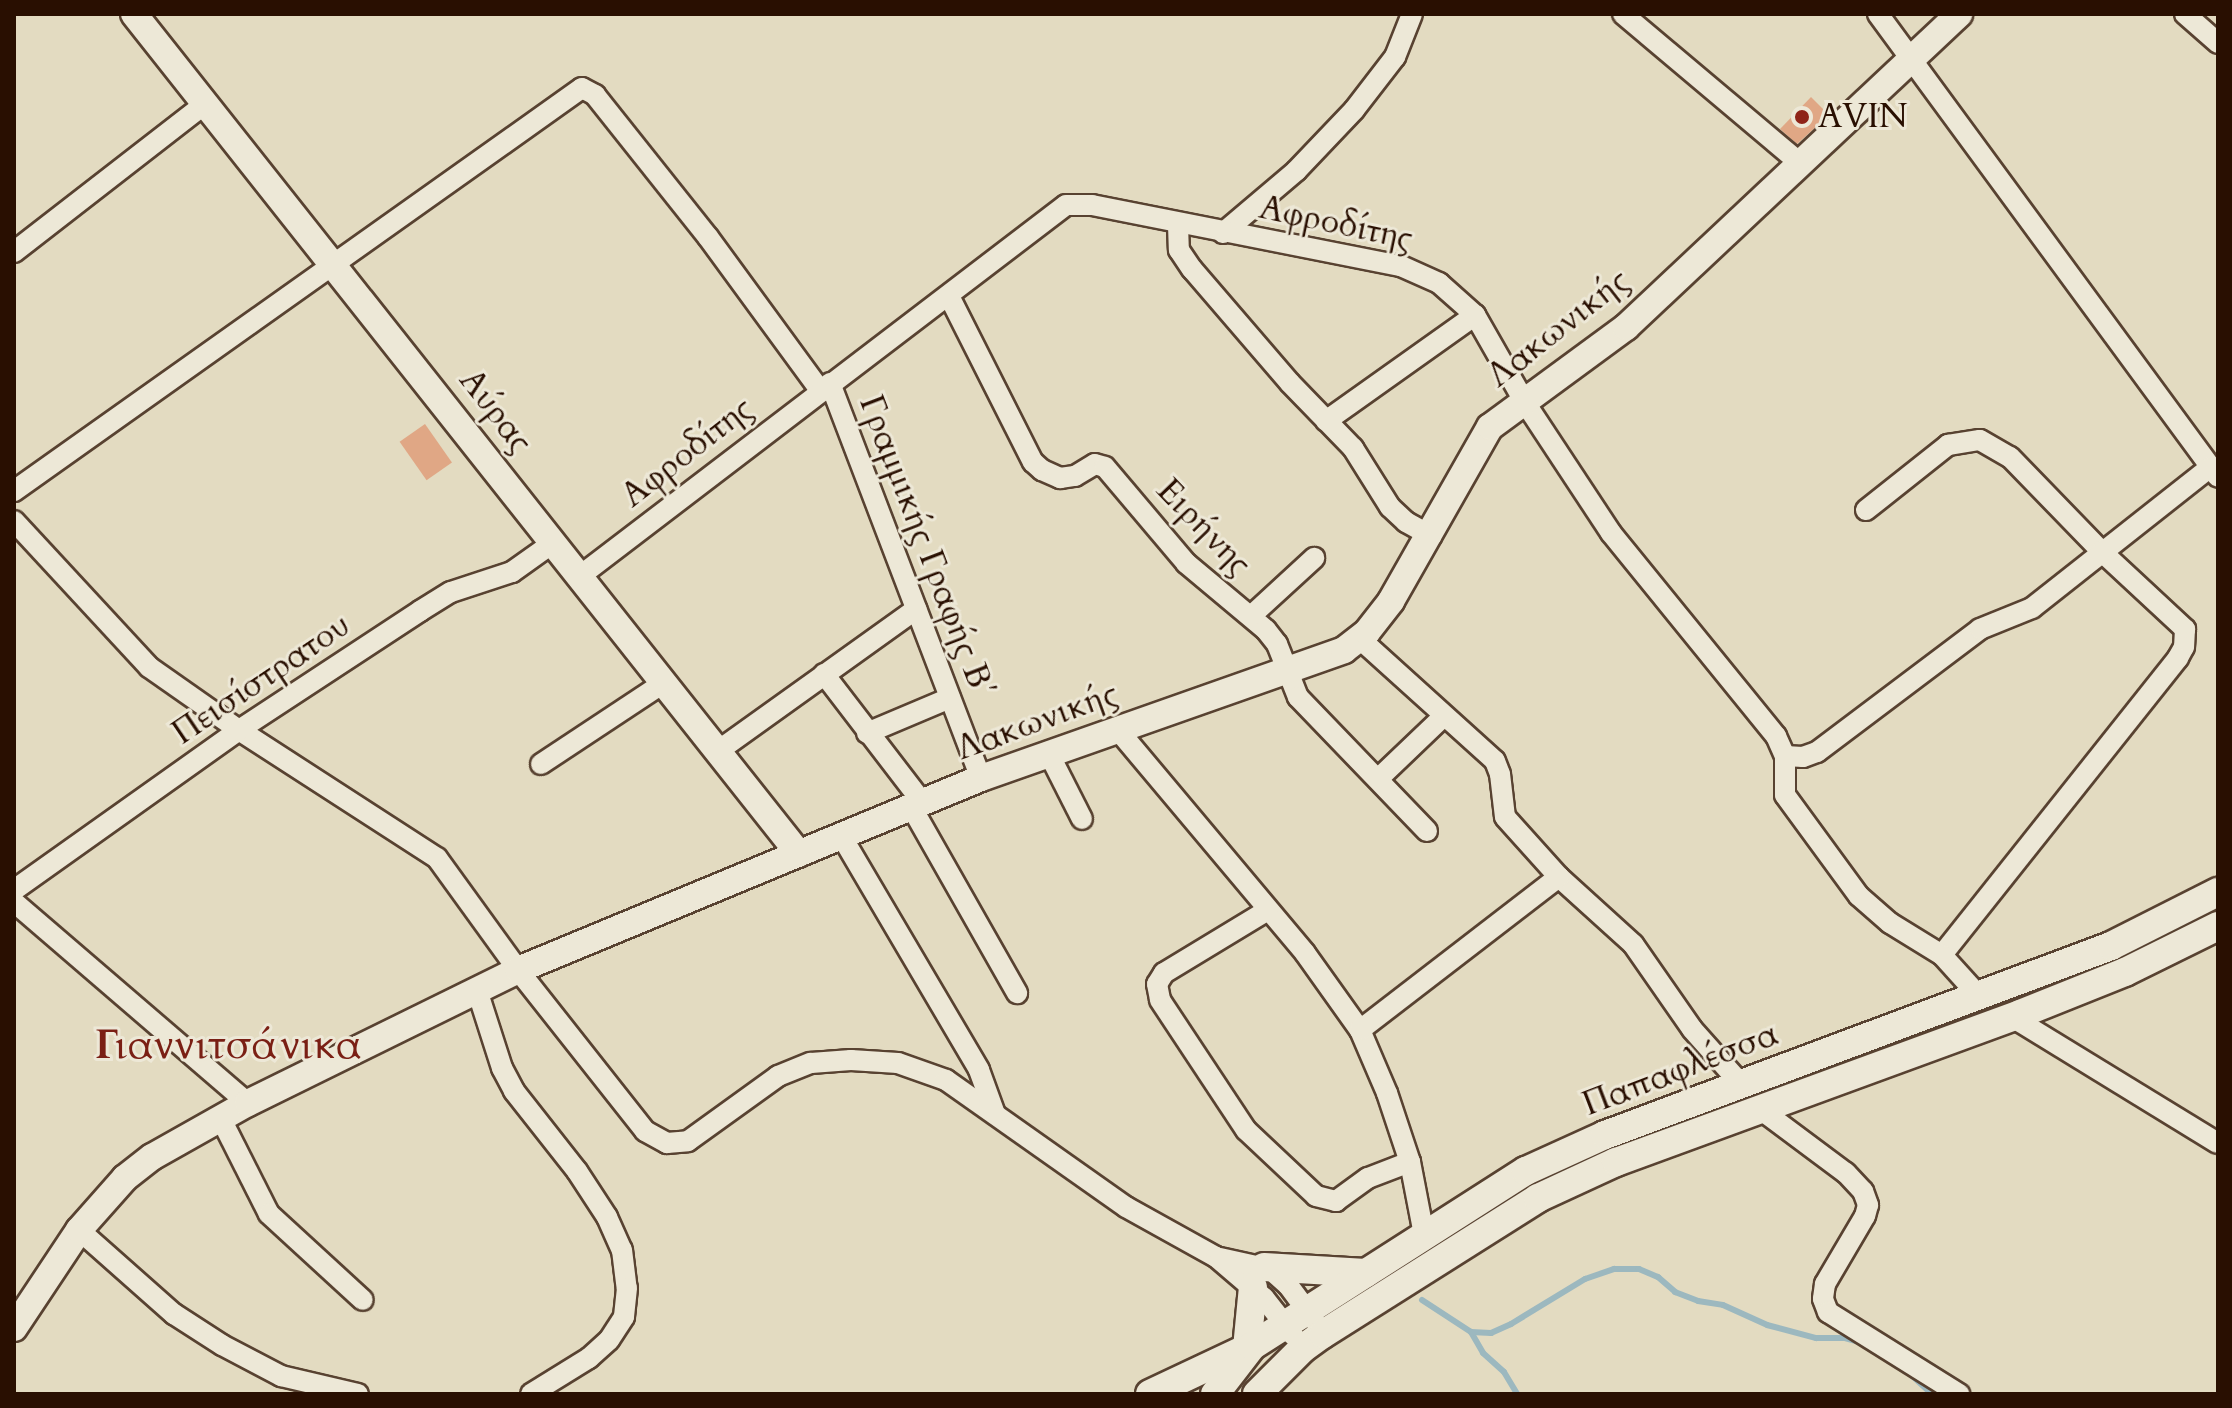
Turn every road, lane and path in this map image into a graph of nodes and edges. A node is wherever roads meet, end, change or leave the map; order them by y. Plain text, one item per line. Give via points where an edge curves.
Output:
1 (134, 14) edge
2 (1412, 14) edge
3 (1623, 14) edge
4 (1878, 14) edge
5 (1959, 14) edge
6 (2185, 14) edge
7 (2218, 43) edge
8 (1912, 58) junction
9 (205, 104) junction
10 (1800, 163) junction
11 (1178, 225) junction
12 (1223, 233) junction
13 (14, 252) edge
14 (334, 262) junction
15 (949, 296) junction
16 (1475, 315) junction
17 (825, 386) junction
18 (1524, 401) junction
19 (1326, 421) junction
20 (2214, 473) edge
21 (14, 491) edge
22 (1866, 510) dead end
23 (14, 521) edge
24 (1431, 536) junction
25 (554, 542) junction
26 (2101, 551) junction
27 (1314, 558) dead end
28 (580, 576) junction
29 (916, 609) junction
30 (1251, 616) junction
31 (1359, 638) junction
32 (1286, 670) junction
33 (824, 674) junction
34 (665, 682) junction
35 (950, 698) junction
36 (1444, 716) junction
37 (239, 730) junction
38 (1118, 730) junction
39 (867, 733) junction
40 (718, 751) junction
41 (1048, 752) junction
42 (1785, 756) junction
43 (541, 764) dead end
44 (981, 778) junction
45 (1378, 779) junction
46 (918, 806) junction
47 (1082, 819) dead end
48 (1427, 831) dead end
49 (842, 837) junction
50 (799, 854) junction
51 (1559, 877) junction
52 (14, 890) edge
53 (2218, 892) edge
54 (14, 902) edge
55 (1268, 910) junction
56 (2218, 926) edge
57 (1942, 955) junction
58 (518, 970) junction
59 (477, 990) junction
60 (1017, 993) dead end
61 (1979, 996) junction
62 (2012, 1017) junction
63 (1360, 1030) junction
64 (1741, 1084) junction
65 (248, 1103) junction
66 (1760, 1109) junction
67 (995, 1114) junction
68 (221, 1119) junction
69 (2218, 1143) edge
70 (1410, 1162) junction
71 (79, 1230) junction
72 (1424, 1235) junction
73 (1366, 1273) junction
74 (1259, 1277) junction
75 (363, 1300) dead end
76 (14, 1328) edge
77 (1305, 1330) junction
78 (1250, 1347) junction
79 (358, 1394) edge
80 (531, 1394) edge
81 (1150, 1394) edge
82 (1215, 1394) edge
83 (1257, 1394) edge
84 (1959, 1394) edge

1 - 9 street, Αύρας
2 - 12 street via 1395,57 1354,110 1296,171
3 - 10 street
4 - 8 street
5 - 8 street, Λακωνικής
6 - 7 street
8 - 10 street, Λακωνικής
8 - 20 street
9 - 13 street
9 - 14 street, Αύρας
10 - 18 street, Λακωνικής via 1626,327
11 - 12 street, Αφροδίτης
11 - 15 street, Αφροδίτης via 1092,205 1066,205
11 - 19 street via 1184,258
12 - 16 street, Αφροδίτης via 1401,266 1439,283
14 - 17 street, Γραμμικής Γραφής Β΄ via 585,88
14 - 21 street
14 - 25 street, Αύρας
15 - 17 street, Αφροδίτης
15 - 30 street, Ειρήνης via 1037,466 1067,478 1101,464 1186,563
16 - 18 street, Αφροδίτης
16 - 19 street
17 - 28 street, Αφροδίτης
17 - 29 street, Γραμμικής Γραφής Β΄
18 - 24 street, Λακωνικής via 1484,434
18 - 42 street, Αφροδίτης via 1611,533 1762,718
19 - 24 street via 1353,448 1390,507
20 - 26 street
22 - 26 street via 1948,445 1980,440 2010,457
23 - 37 street via 149,667
24 - 31 street, Λακωνικής via 1391,601
25 - 28 street, Αύρας
25 - 37 street, Πεισίστρατου via 512,572 440,598
26 - 42 street via 2032,608 1980,629 1817,752
26 - 57 street via 2183,626 2184,647
27 - 30 street
28 - 34 street, Αύρας
29 - 33 street
29 - 35 street, Γραμμικής Γραφής Β΄
30 - 32 street, Ειρήνης via 1277,644
31 - 32 street, Λακωνικής via 1337,654
31 - 36 street
32 - 38 street, Λακωνικής
32 - 45 street, Ειρήνης via 1301,702
33 - 39 street
33 - 40 street
34 - 40 street, Αύρας
34 - 43 street
35 - 39 street
35 - 44 street, Γραμμικής Γραφής Β΄
36 - 45 street
36 - 51 street via 1495,761 1503,815
37 - 52 street, Πεισίστρατου
37 - 58 street via 437,858
38 - 41 street, Λακωνικής
38 - 55 street
39 - 46 street
40 - 50 street, Αύρας
41 - 44 street, Λακωνικής
41 - 47 street
42 - 57 street via 1785,795 1859,896 1890,923
44 - 46 street, Λακωνικής
45 - 48 street, Ειρήνης
46 - 49 street, Λακωνικής
46 - 60 street
49 - 50 street, Λακωνικής
49 - 67 street via 979,1070
50 - 58 street, Λακωνικής
51 - 63 street
51 - 64 street via 1633,944 1692,1029
53 - 61 main road, Παπαφλέσσα via 2111,946
54 - 65 street
55 - 63 street
55 - 70 street via 1164,973 1157,984 1160,1000 1246,1130 1316,1196 1336,1201 1368,1178
56 - 62 main road, Παπαφλέσσα via 2125,972
57 - 61 street
58 - 59 street, Λακωνικής
58 - 67 street via 645,1131 667,1143 688,1141 778,1076 811,1063 898,1063 946,1080
59 - 65 street, Λακωνικής
59 - 80 street via 514,1091 577,1171 622,1250 624,1317 589,1358
61 - 64 main road, Παπαφλέσσα
62 - 66 main road, Παπαφλέσσα
62 - 69 street
63 - 70 street
64 - 72 main road, Παπαφλέσσα via 1526,1171
65 - 68 street, Λακωνικής
66 - 77 main road, Παπαφλέσσα via 1616,1162 1538,1198
66 - 84 street via 1846,1173 1868,1205 1825,1284 1828,1312
67 - 74 street via 1126,1207
68 - 71 street, Λακωνικής via 152,1157 99,1204
68 - 75 street via 269,1214
70 - 72 street
71 - 76 street, Λακωνικής
71 - 79 street via 174,1314 222,1345 281,1376
72 - 73 main road, Παπαφλέσσα
73 - 74 main road
73 - 77 main road, Παπαφλέσσα
74 - 77 street
74 - 78 main road
77 - 78 main road, Παπαφλέσσα
77 - 83 main road, Παπαφλέσσα
78 - 81 main road
78 - 82 main road, Παπαφλέσσα

